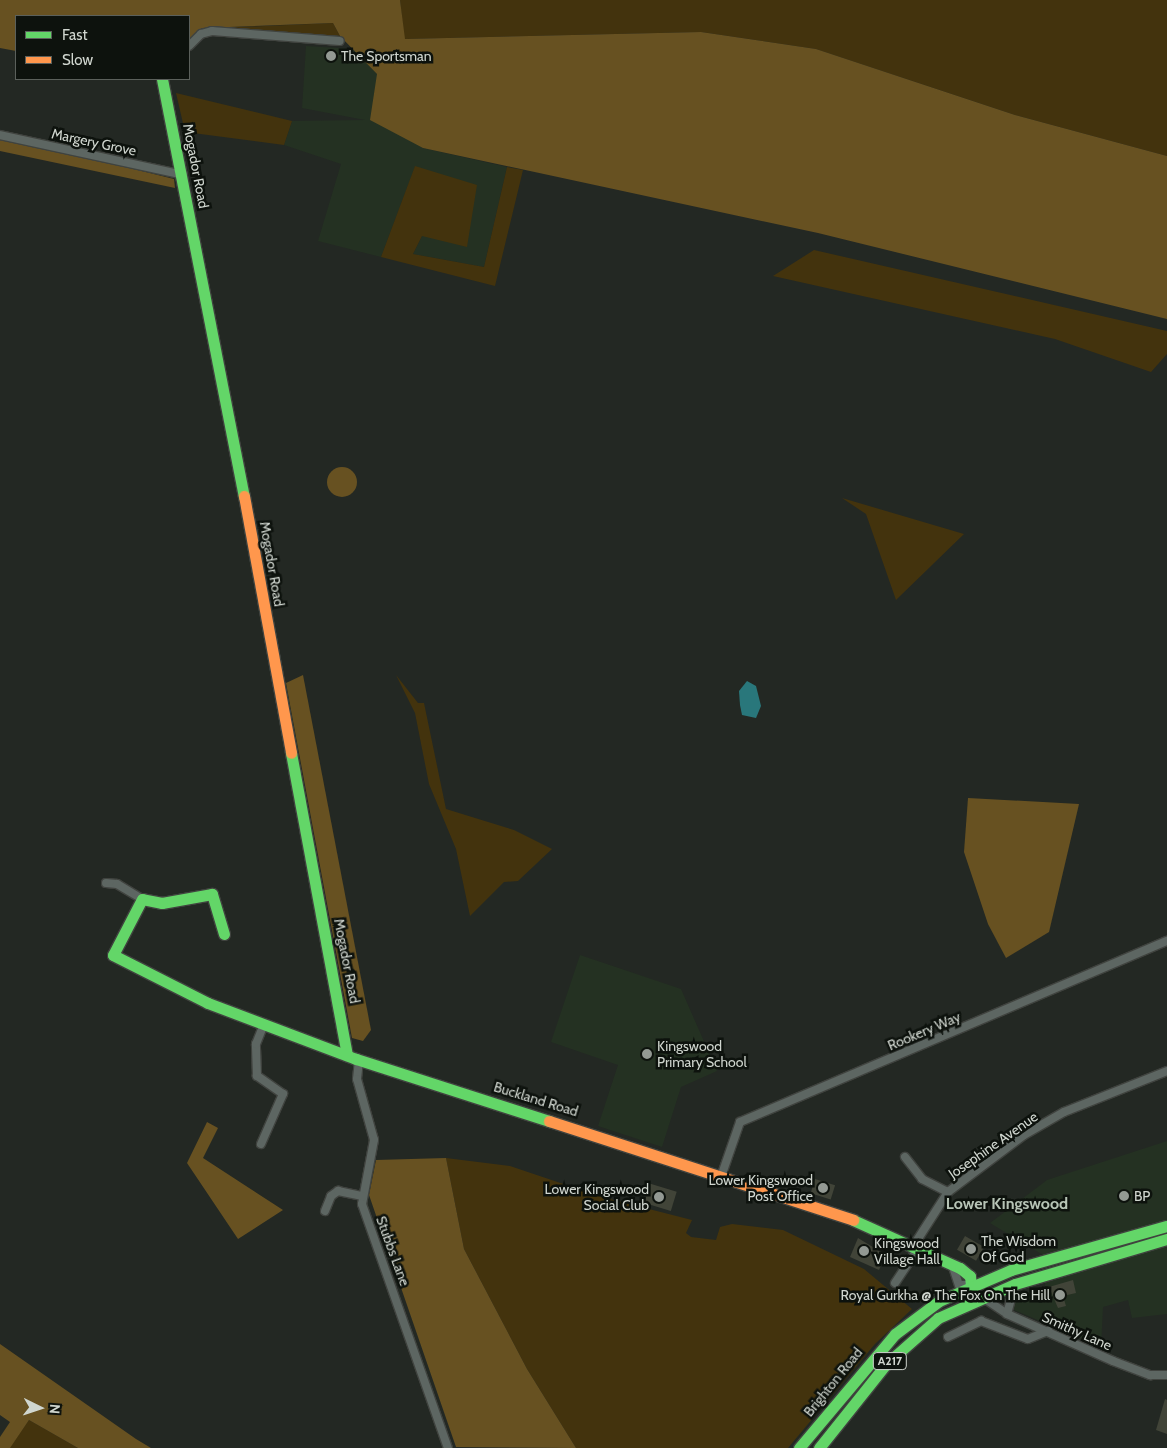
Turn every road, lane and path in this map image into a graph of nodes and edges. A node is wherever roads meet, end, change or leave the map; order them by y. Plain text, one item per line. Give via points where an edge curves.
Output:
1 (340, 41) dead end
2 (190, 45) edge
3 (162, 80) edge
4 (0, 135) edge
5 (183, 174) junction
6 (106, 883) dead end
7 (142, 899) junction
8 (224, 934) dead end
9 (1167, 941) edge
10 (264, 1024) junction
11 (347, 1055) junction
12 (359, 1060) junction
13 (1167, 1071) edge
14 (261, 1144) dead end
15 (905, 1157) dead end
16 (722, 1174) junction
17 (948, 1192) junction
18 (362, 1196) junction
19 (325, 1211) dead end
20 (1167, 1226) edge
21 (1167, 1239) edge
22 (917, 1246) junction
23 (896, 1282) dead end
24 (1015, 1284) junction
25 (971, 1286) junction
26 (981, 1296) junction
27 (1008, 1314) junction
28 (1048, 1331) junction
29 (948, 1337) dead end
30 (1167, 1375) edge
31 (448, 1448) edge
32 (800, 1448) edge
33 (819, 1448) edge

1 - 2 street via 212,30 201,34
3 - 5 main road, Mogador Road
4 - 5 street, Margery Grove
5 - 11 main road, Mogador Road
6 - 7 street via 117,884
7 - 8 main road via 162,903 212,894
7 - 10 main road, Buckland Road via 113,955 208,1003
9 - 16 street, Rookery Way via 740,1122
10 - 11 main road, Buckland Road
10 - 14 street via 256,1044 257,1076 283,1094
11 - 12 main road, Buckland Road
12 - 16 main road, Buckland Road
12 - 18 street via 356,1079 374,1140
13 - 17 street, Josephine Avenue via 1064,1112 1024,1134
15 - 17 street via 922,1179
16 - 22 main road, Buckland Road via 839,1214
17 - 22 street, Josephine Avenue
18 - 19 street via 338,1191 330,1196
18 - 31 street, Stubbs Lane
20 - 25 main road, Brighton Road / A217
21 - 24 main road, A217
22 - 23 street, Josephine Avenue
22 - 25 main road, Buckland Road via 970,1276
24 - 26 main road, A217
24 - 27 street
25 - 26 street, Smithy Lane
25 - 32 main road, Brighton Road / A217 via 939,1300 895,1334
26 - 27 street, Smithy Lane
26 - 33 main road, A217 via 938,1318 904,1346
27 - 28 street, Smithy Lane
28 - 29 street via 1028,1339 981,1321
28 - 30 street, Smithy Lane via 1150,1375

